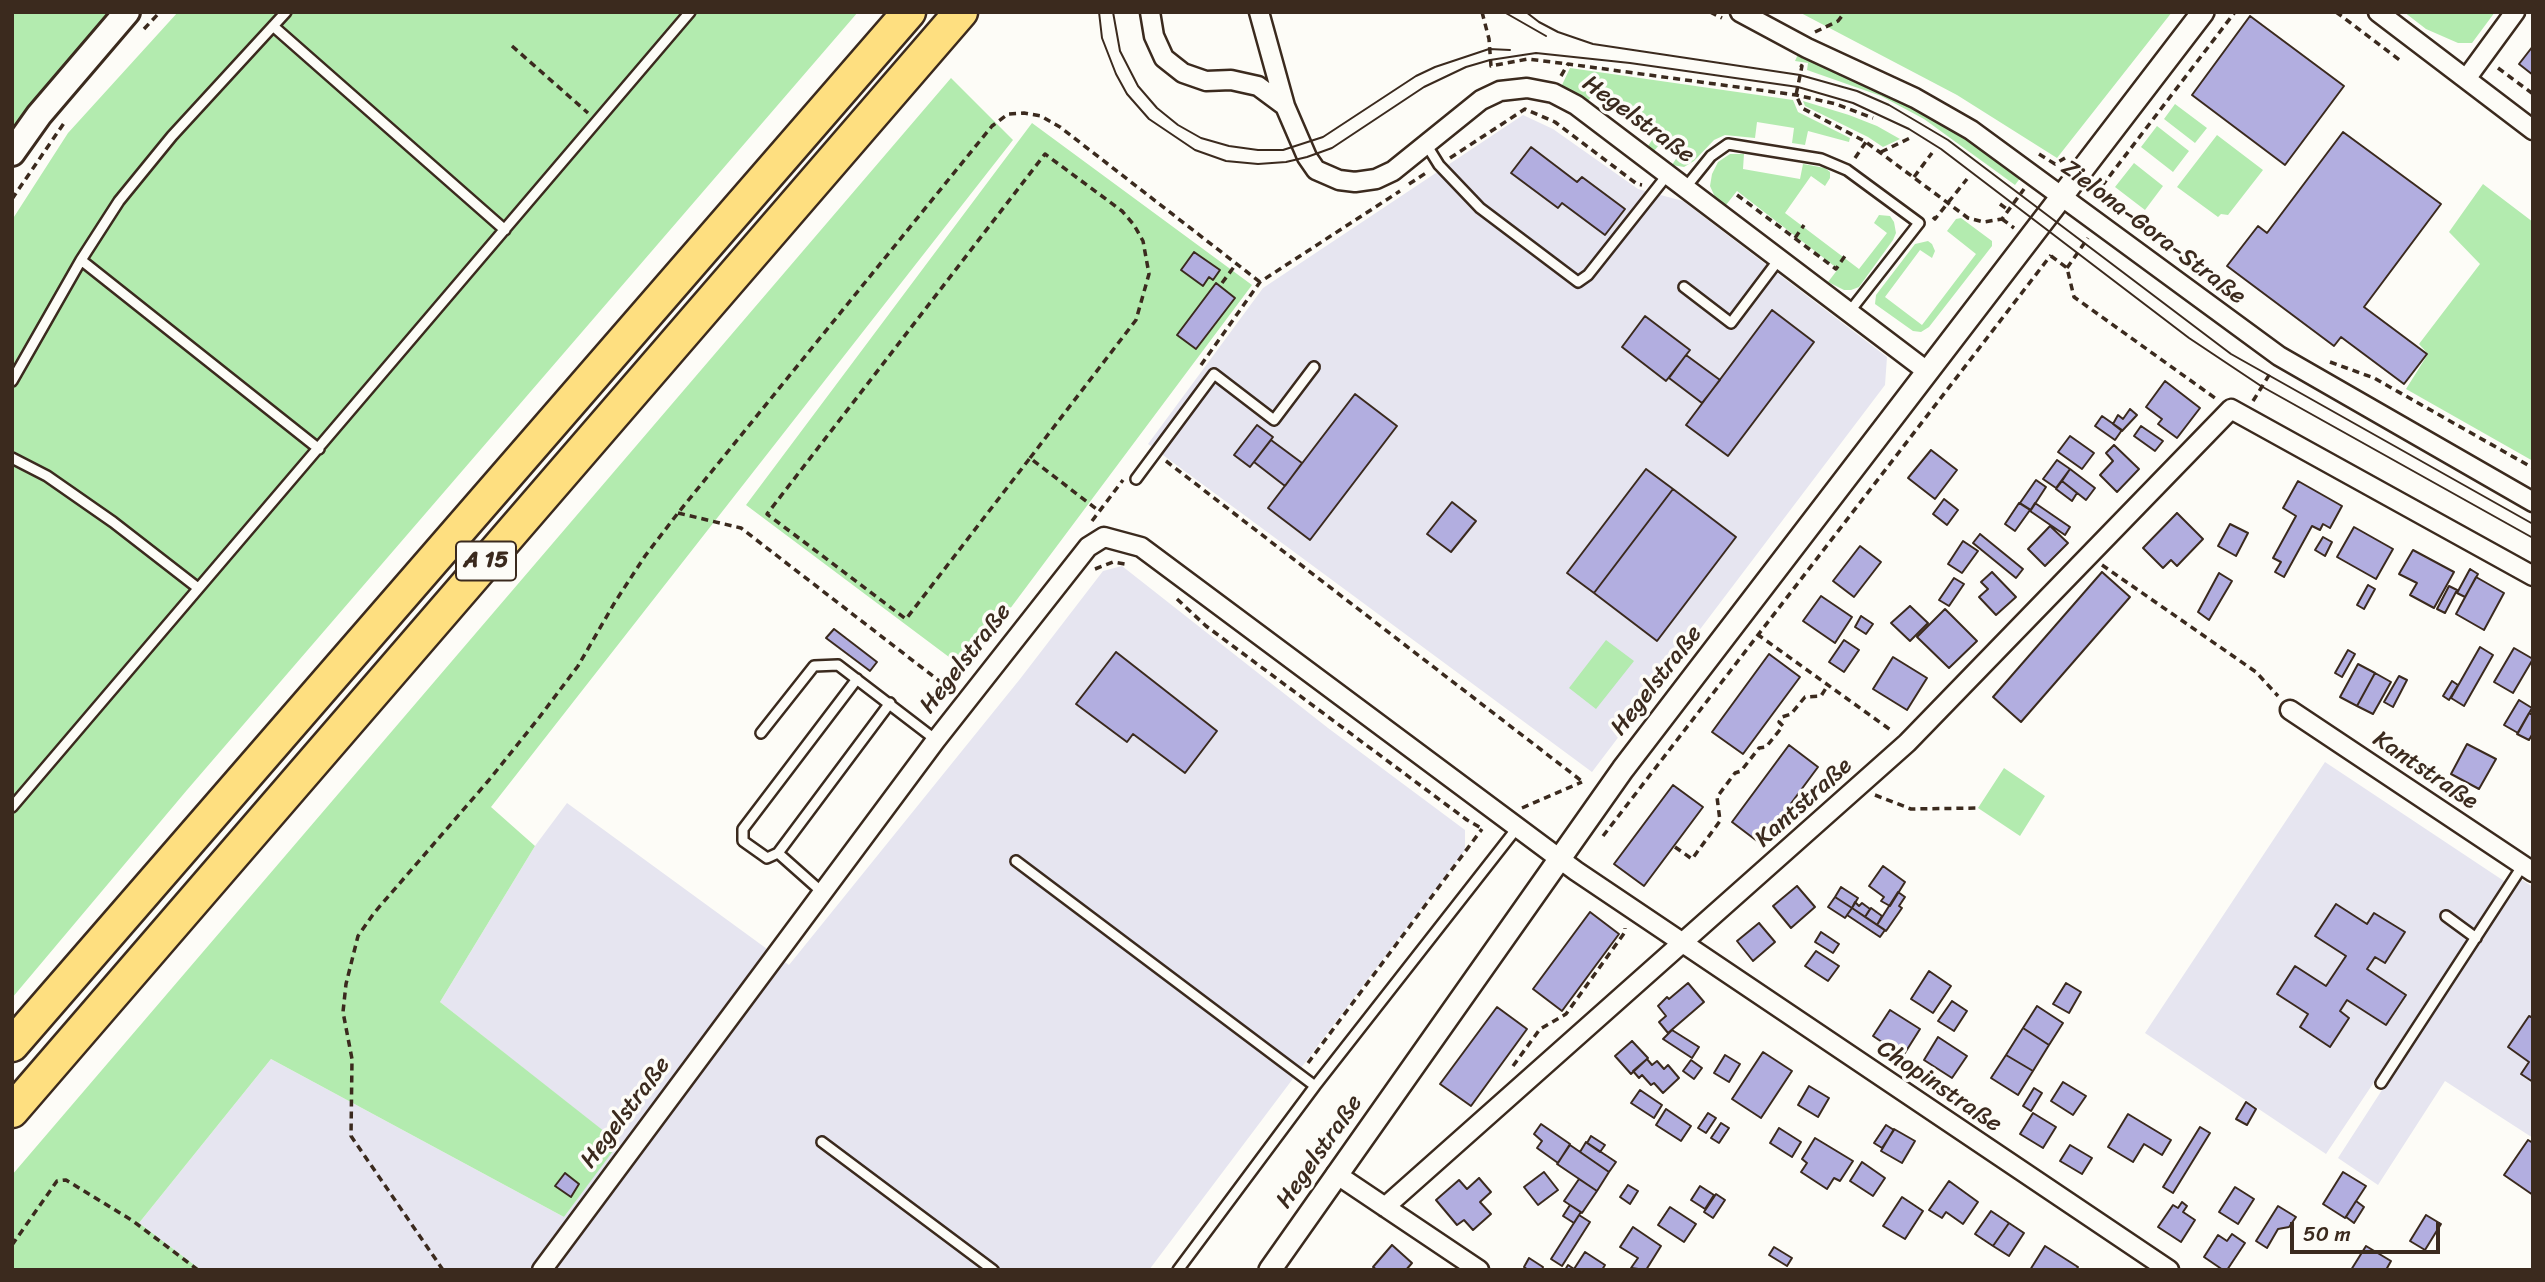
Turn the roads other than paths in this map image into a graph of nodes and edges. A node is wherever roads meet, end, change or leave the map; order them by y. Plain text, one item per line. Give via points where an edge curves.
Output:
1 (127, 12) edge
2 (286, 12) edge
3 (690, 12) edge
4 (909, 12) edge
5 (961, 12) edge
6 (1150, 12) edge
7 (1259, 12) edge
8 (1740, 12) edge
9 (2203, 12) edge
10 (2378, 12) edge
11 (2515, 12) edge
12 (273, 26) junction
13 (2466, 79) junction
14 (1285, 106) junction
15 (2533, 130) edge
16 (1426, 144) junction
17 (12, 153) edge
18 (1662, 181) junction
19 (1685, 187) junction
20 (2063, 195) junction
21 (505, 230) junction
22 (1780, 258) junction
23 (81, 260) junction
24 (1684, 287) dead end
25 (1850, 311) junction
26 (1314, 367) dead end
27 (1928, 372) junction
28 (12, 381) edge
29 (319, 449) junction
30 (12, 458) edge
31 (1136, 479) dead end
32 (2533, 502) edge
33 (2533, 576) edge
34 (198, 588) junction
35 (857, 679) junction
36 (890, 703) junction
37 (2290, 710) road end
38 (761, 733) dead end
39 (936, 740) junction
40 (12, 807) edge
41 (1517, 828) junction
42 (778, 853) junction
43 (1559, 859) junction
44 (1016, 861) dead end
45 (2528, 869) edge
46 (823, 892) junction
47 (2446, 916) dead end
48 (2476, 938) junction
49 (1682, 944) junction
50 (12, 1045) edge
51 (2381, 1083) dead end
52 (1315, 1086) junction
53 (12, 1111) edge
54 (822, 1142) dead end
55 (1336, 1174) junction
56 (1385, 1207) junction
57 (542, 1270) edge
58 (993, 1270) edge
59 (1178, 1270) edge
60 (1270, 1270) edge
61 (1479, 1270) edge
62 (2169, 1270) edge

1 - 17 main road
2 - 12 lane
3 - 21 lane
4 - 50 highway, A 15
5 - 53 highway, A 15
6 - 14 street via 1164,58 1183,73 1206,81 1258,86
7 - 14 street, Hegelstraße
8 - 20 street, Zielona-Gora-Straße via 1916,98 1971,130
9 - 20 street, Hegelstraße
10 - 13 street
11 - 13 street
12 - 21 lane
12 - 23 lane via 172,136 119,201
13 - 15 street
14 - 16 street, Hegelstraße via 1316,170 1339,180 1376,179
16 - 18 street, Hegelstraße via 1481,100 1500,91 1527,88 1576,104
16 - 18 lane via 1438,165 1480,208 1578,282
18 - 19 street, Hegelstraße
19 - 22 street, Hegelstraße
19 - 25 lane via 1711,156 1728,144 1821,159 1847,170 1919,223
20 - 27 street, Hegelstraße
20 - 32 street, Zielona-Gora-Straße via 2279,356
21 - 29 lane
22 - 24 lane via 1731,323
22 - 25 street, Hegelstraße
23 - 28 lane
23 - 29 lane
25 - 27 street, Hegelstraße
26 - 31 lane via 1274,420 1214,374
27 - 43 street, Hegelstraße
29 - 34 lane
30 - 34 lane via 47,476 113,522
33 - 49 street, Kantstraße via 2237,412 1908,743
34 - 40 lane
35 - 36 lane
35 - 38 lane via 838,665 814,666
35 - 42 lane via 743,829 744,841 767,858
36 - 39 lane
36 - 42 lane
37 - 45 street, Kantstraße
39 - 41 street, Hegelstraße via 1088,547 1104,537 1141,547
39 - 46 street, Hegelstraße
41 - 43 street, Hegelstraße
41 - 52 lane
42 - 46 lane
43 - 49 street, Hegelstraße
43 - 55 street, Hegelstraße
44 - 52 lane
45 - 48 lane
46 - 57 street, Hegelstraße
47 - 48 lane
48 - 51 lane
49 - 56 street, Kantstraße
49 - 62 street, Chopinstraße
52 - 59 lane
54 - 58 lane
55 - 56 street
55 - 60 street, Hegelstraße
56 - 61 street

